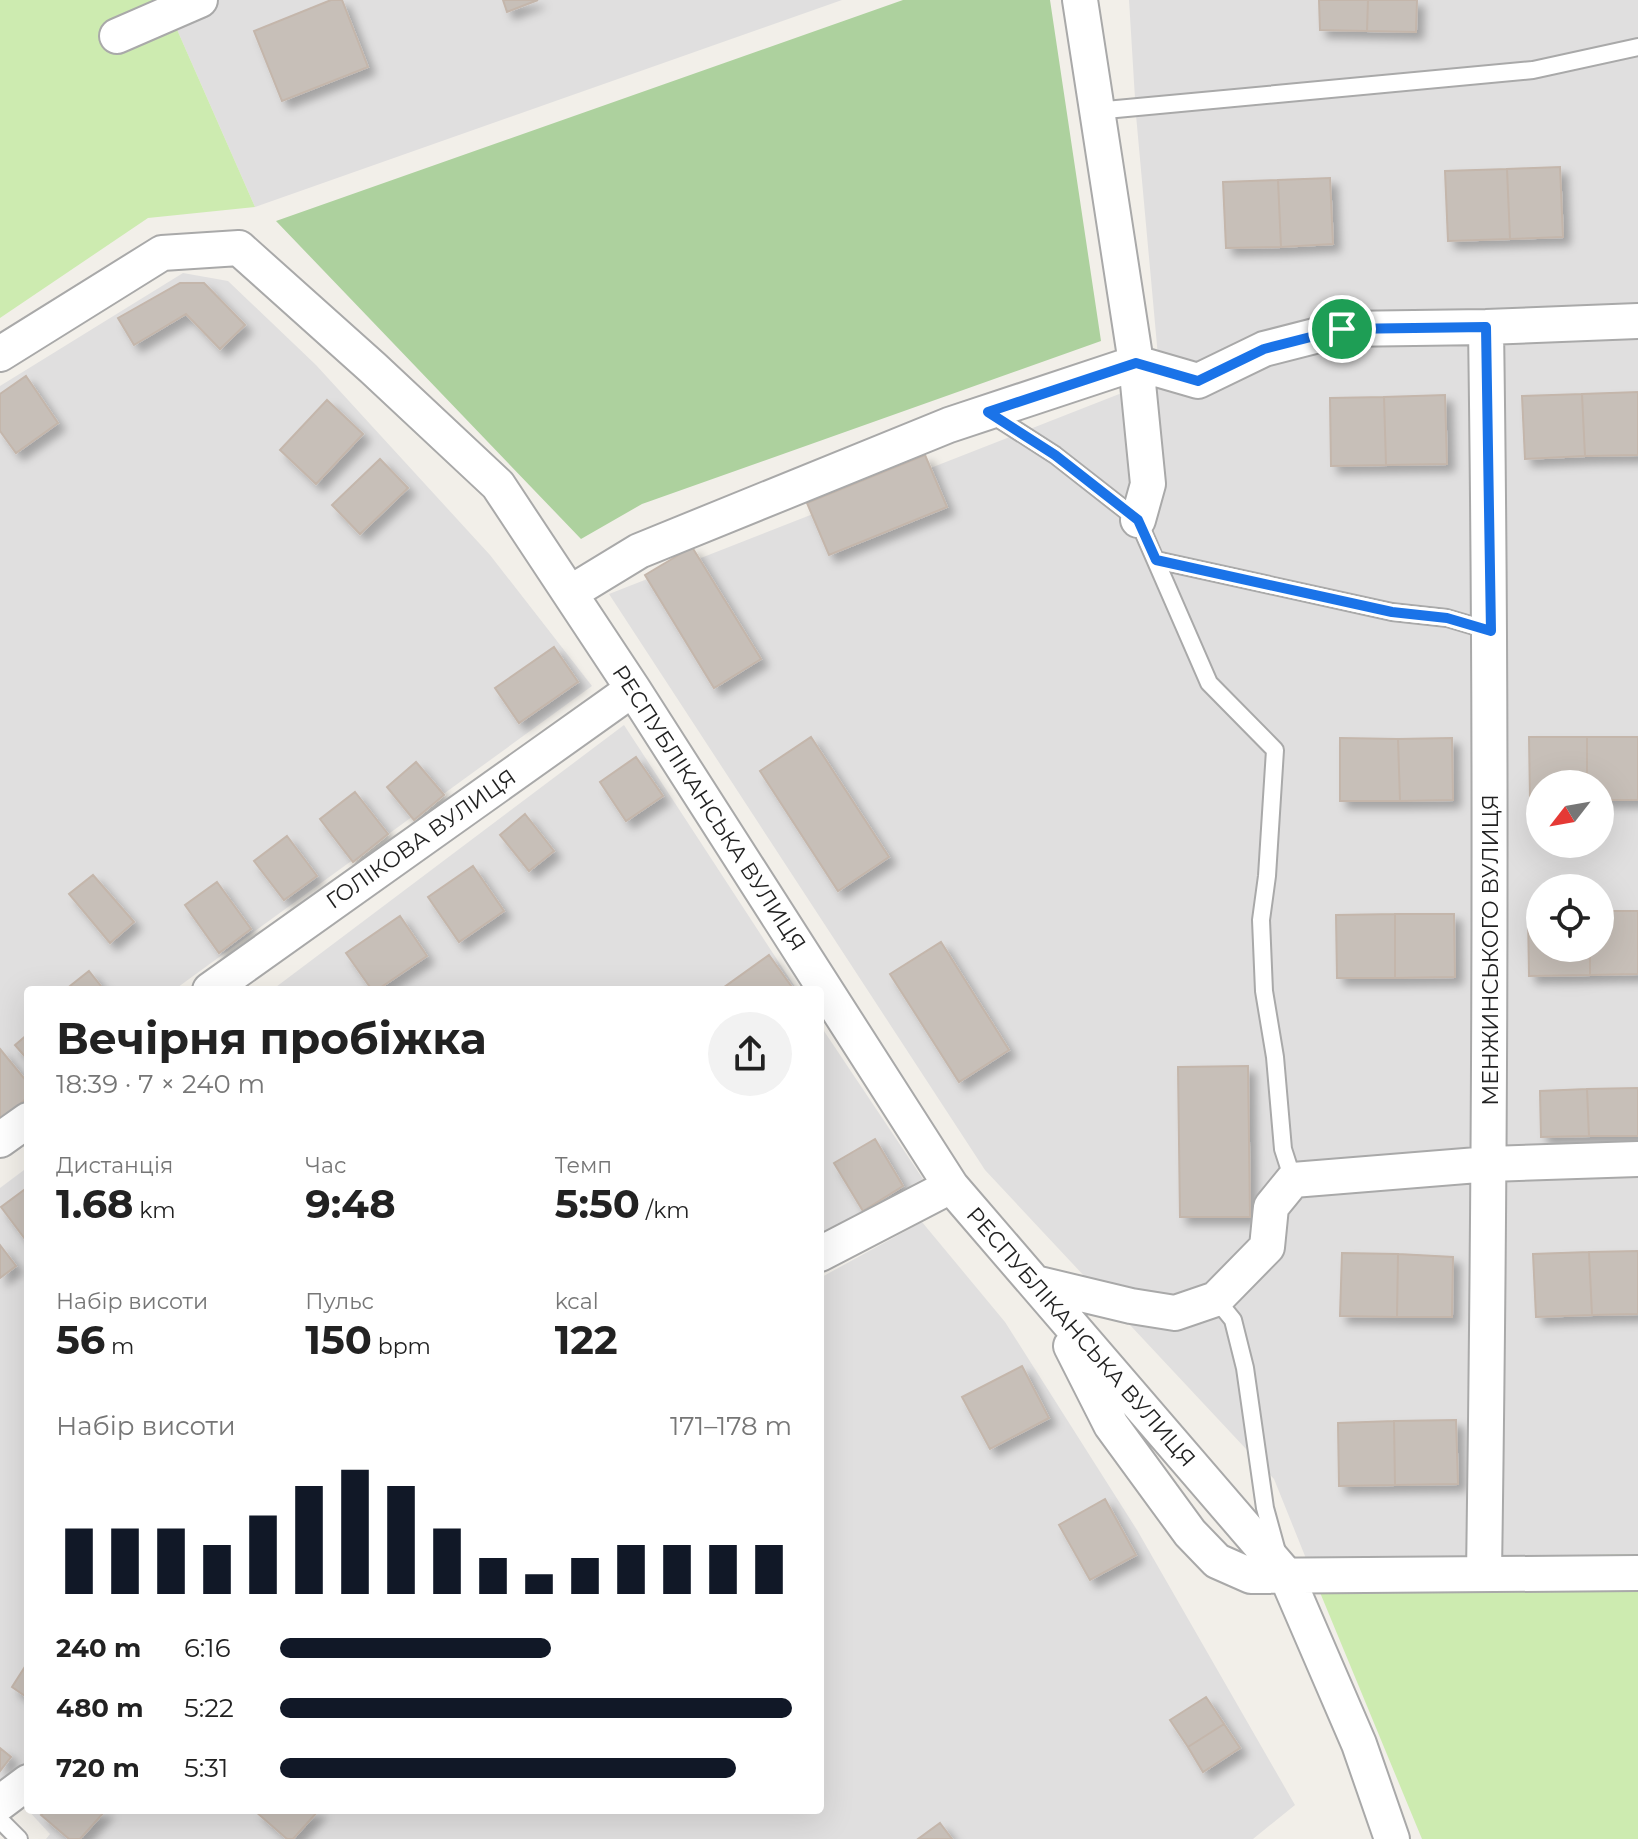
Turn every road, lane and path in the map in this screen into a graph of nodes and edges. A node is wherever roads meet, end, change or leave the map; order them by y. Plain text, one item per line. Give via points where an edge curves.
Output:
1 (200, 0) edge
2 (1080, 0) edge
3 (117, 36) dead end
4 (1638, 47) edge
5 (1095, 111) junction
6 (1638, 321) edge
7 (1486, 327) junction
8 (0, 354) edge
9 (1136, 363) junction
10 (988, 412) junction
11 (1138, 520) junction
12 (1156, 560) junction
13 (570, 593) junction
14 (1491, 631) junction
15 (633, 689) junction
16 (216, 986) edge
17 (823, 986) edge
18 (824, 988) edge
19 (24, 1123) edge
20 (0, 1140) edge
21 (1638, 1159) edge
22 (1490, 1164) junction
23 (1293, 1180) junction
24 (951, 1186) junction
25 (824, 1252) edge
26 (1035, 1283) junction
27 (1216, 1299) junction
28 (1638, 1573) edge
29 (1484, 1574) junction
30 (1286, 1575) junction
31 (24, 1785) edge
32 (0, 1803) edge
33 (0, 1820) edge
34 (19, 1839) edge
35 (1392, 1839) edge

1 - 3 street
2 - 5 street
4 - 5 lane via 1533,70
5 - 9 street
6 - 7 street
7 - 9 street via 1342,329 1264,349 1198,381
7 - 14 street, МЕНЖИНСЬКОГО ВУЛИЦЯ
8 - 13 street, РЕСПУБЛІКАНСЬКА ВУЛИЦЯ via 162,253 239,248 498,485
9 - 10 street
9 - 11 street via 1148,484
10 - 11 lane via 1055,455
10 - 13 street via 639,551
11 - 12 lane
12 - 14 lane
12 - 23 lane via 1209,683 1275,750 1261,920 1283,1149
13 - 15 street, РЕСПУБЛІКАНСЬКА ВУЛИЦЯ
14 - 22 street, МЕНЖИНСЬКОГО ВУЛИЦЯ
15 - 16 street, ГОЛІКОВА ВУЛИЦЯ
15 - 17 street, РЕСПУБЛІКАНСЬКА ВУЛИЦЯ
18 - 24 street, РЕСПУБЛІКАНСЬКА ВУЛИЦЯ
19 - 20 street
21 - 22 street
22 - 23 street
22 - 29 street, МЕНЖИНСЬКОГО ВУЛИЦЯ
23 - 27 street via 1271,1207 1267,1247
24 - 25 street
24 - 26 street, РЕСПУБЛІКАНСЬКА ВУЛИЦЯ
26 - 27 street via 1175,1313
26 - 30 street, РЕСПУБЛІКАНСЬКА ВУЛИЦЯ
26 - 30 street via 1111,1425 1190,1533 1217,1561 1251,1576
27 - 30 lane via 1233,1320 1269,1531
28 - 29 street
29 - 30 street
30 - 35 street, РЕСПУБЛІКАНСЬКА ВУЛИЦЯ via 1359,1744
31 - 32 street
33 - 34 lane

